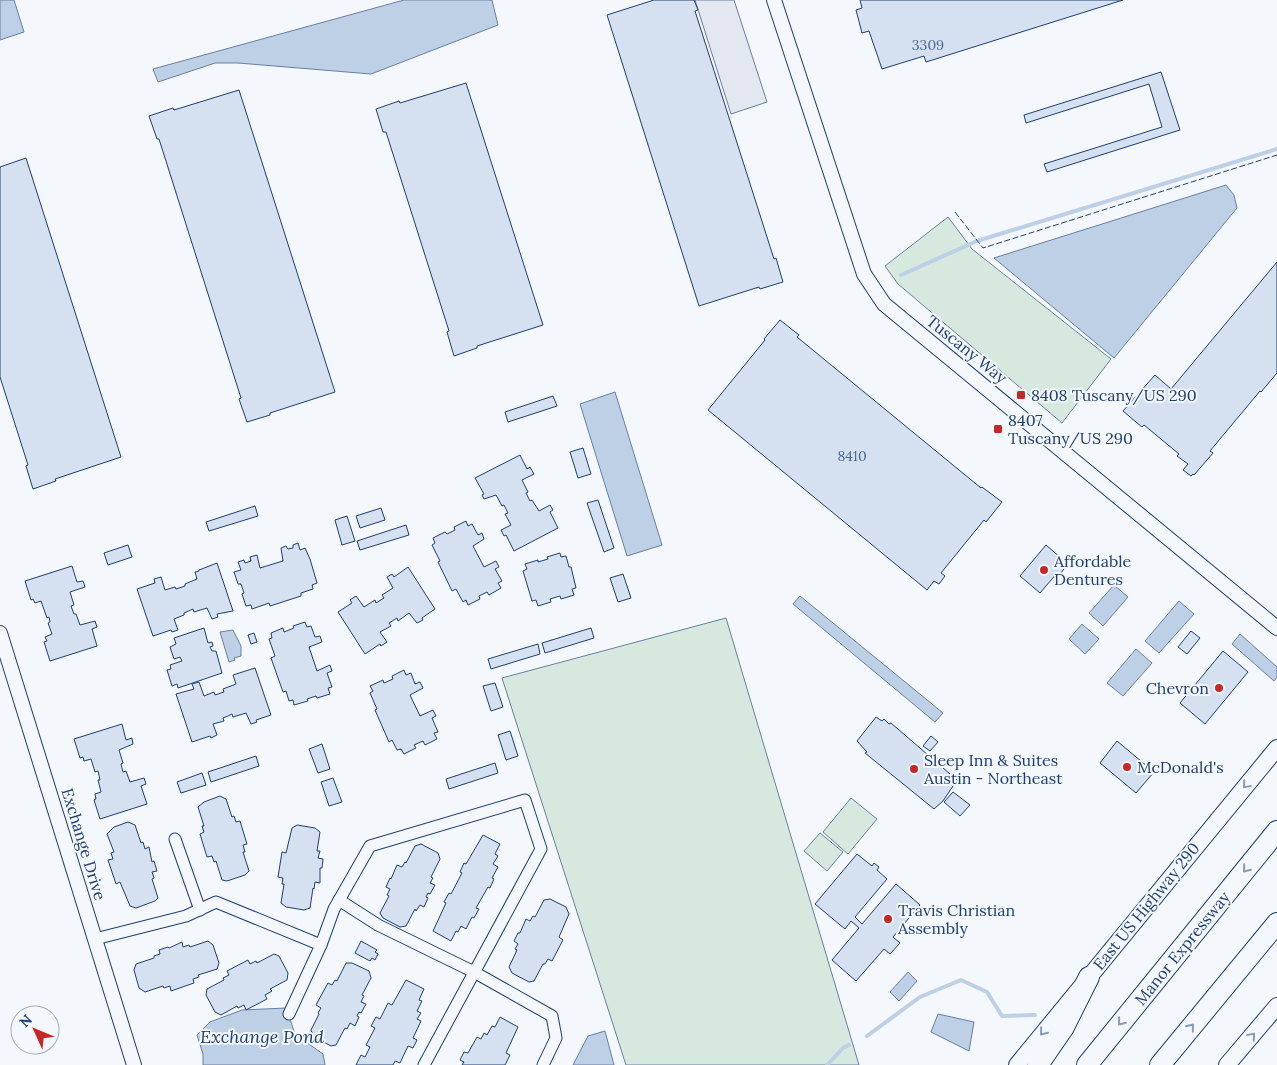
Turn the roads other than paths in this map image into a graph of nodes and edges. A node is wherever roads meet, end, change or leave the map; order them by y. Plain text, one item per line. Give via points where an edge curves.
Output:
1 (774, 0) edge
2 (1277, 628) edge
3 (0, 633) edge
4 (1275, 751) edge
5 (1277, 831) edge
6 (175, 839) dead end
7 (339, 900) junction
8 (200, 910) junction
9 (1277, 923) edge
10 (95, 939) junction
11 (321, 945) junction
12 (474, 972) junction
13 (1089, 976) junction
14 (1277, 1006) edge
15 (289, 1014) dead end
16 (134, 1065) edge
17 (424, 1065) edge
18 (543, 1065) edge
19 (1016, 1065) edge
20 (1038, 1065) edge
21 (1087, 1065) edge
22 (1160, 1065) edge
23 (1227, 1065) edge

1 - 2 street, Tuscany Way via 864,274 884,304
3 - 10 street, Exchange Drive
4 -> 13 main road, East US Highway 290
5 -> 21 highway, Manor Expressway
6 - 8 street
7 - 11 street
7 - 12 street via 378,925
7 - 12 street via 370,846 525,800 541,849
8 - 10 street
8 - 11 street via 216,902
22 -> 9 highway
10 - 16 street, Exchange Drive
11 - 15 street
12 - 17 street
12 - 18 street via 552,1016 556,1038
13 -> 19 main road, East US Highway 290
13 - 20 highway via 1064,1027
23 -> 14 main road

